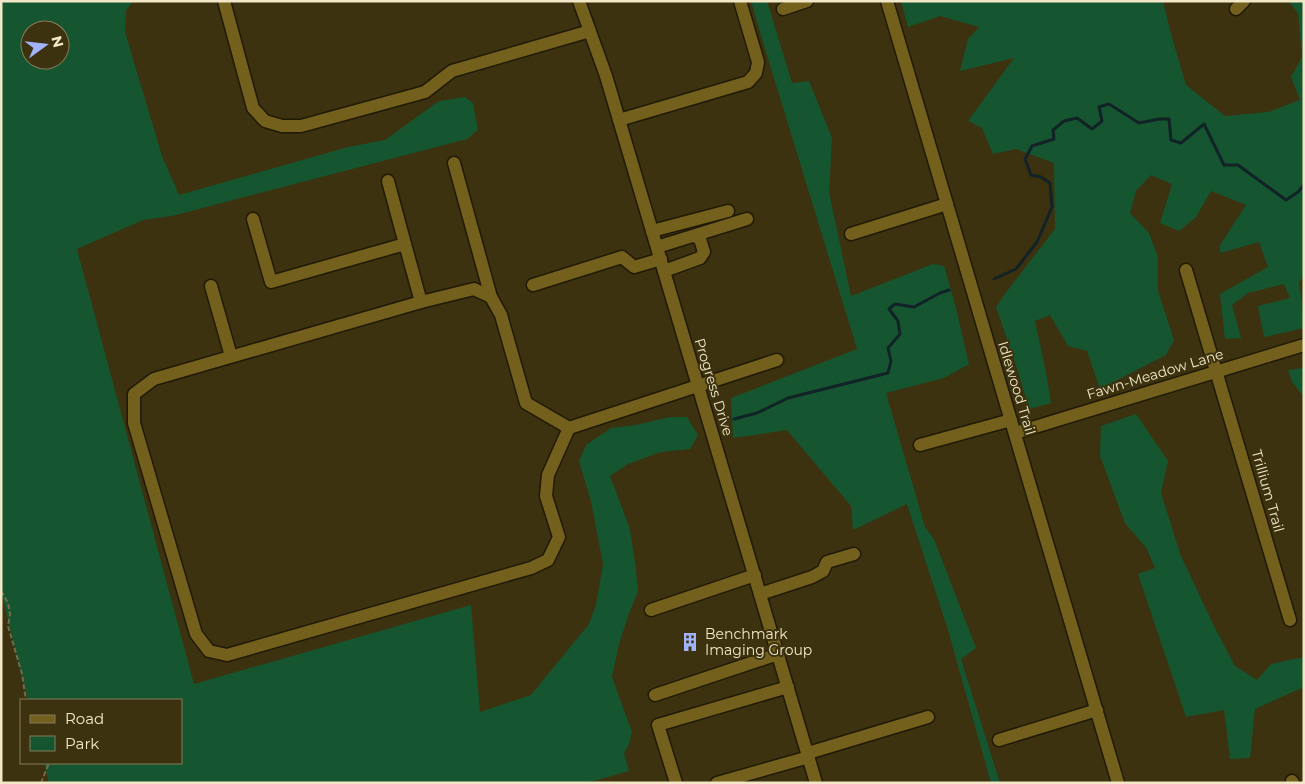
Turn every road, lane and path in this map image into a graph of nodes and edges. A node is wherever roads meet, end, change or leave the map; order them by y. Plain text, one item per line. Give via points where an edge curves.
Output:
1 (224, 1) edge
2 (579, 1) edge
3 (740, 1) edge
4 (807, 1) edge
5 (887, 1) edge
6 (783, 8) dead end
7 (590, 31) junction
8 (619, 120) junction
9 (454, 163) dead end
10 (388, 181) dead end
11 (947, 204) junction
12 (728, 211) dead end
13 (253, 219) dead end
14 (747, 219) dead end
15 (652, 231) junction
16 (851, 234) dead end
17 (694, 236) junction
18 (405, 244) junction
19 (661, 259) junction
20 (1186, 270) dead end
21 (533, 285) dead end
22 (212, 286) dead end
23 (491, 297) junction
24 (421, 302) junction
25 (1304, 344) edge
26 (231, 356) junction
27 (777, 360) dead end
28 (1217, 371) junction
29 (698, 386) junction
30 (1011, 420) junction
31 (569, 428) junction
32 (1015, 433) junction
33 (920, 446) dead end
34 (854, 554) dead end
35 (755, 575) junction
36 (1, 591) edge
37 (760, 594) junction
38 (650, 610) dead end
39 (1290, 620) dead end
40 (778, 654) junction
41 (788, 687) junction
42 (655, 695) dead end
43 (26, 699) edge
44 (1096, 710) junction
45 (928, 717) dead end
46 (999, 740) dead end
47 (808, 755) junction
48 (49, 764) edge
49 (41, 783) edge
50 (676, 783) edge
51 (717, 783) edge
52 (816, 783) edge
53 (1118, 783) edge

1 - 7 street via 253,108 265,121 282,126 301,126 425,92 452,71
2 - 7 street, Progress Drive
3 - 8 street via 758,62 756,74 748,82
4 - 6 street
5 - 11 street, Idlewood Trail
7 - 8 street, Progress Drive
8 - 15 street, Progress Drive
9 - 23 street
10 - 18 street
11 - 16 street
11 - 30 street, Idlewood Trail
12 - 15 street
13 - 18 street via 271,282
14 - 17 street
15 - 19 street, Progress Drive
17 - 19 street
17 - 19 street via 700,239 704,252 700,258
18 - 24 street
19 - 21 street via 634,266 622,257
19 - 29 street, Progress Drive
20 - 28 street, Trillium Trail
22 - 26 street
23 - 24 street via 474,288
23 - 31 street via 501,315 526,403
24 - 26 street
25 - 28 street, Fawn-Meadow Lane
26 - 31 street via 154,379 134,394 134,423 196,634 209,651 227,655 531,568 548,560 558,537 546,496 548,475
27 - 29 street
28 - 32 street, Fawn-Meadow Lane
28 - 39 street, Trillium Trail
29 - 31 street
29 - 35 street, Progress Drive
30 - 32 street, Idlewood Trail
30 - 33 street
32 - 44 street, Idlewood Trail
34 - 37 street via 827,562 823,571 812,577
35 - 37 street, Progress Drive
35 - 38 street
36 - 43 path via 8,603 8,626
37 - 40 street, Progress Drive
40 - 41 street, Progress Drive
40 - 42 street
41 - 47 street, Progress Drive
41 - 50 street via 658,725
44 - 46 street
44 - 53 street, Idlewood Trail
45 - 47 street
47 - 51 street
47 - 52 street, Progress Drive
48 - 49 path

